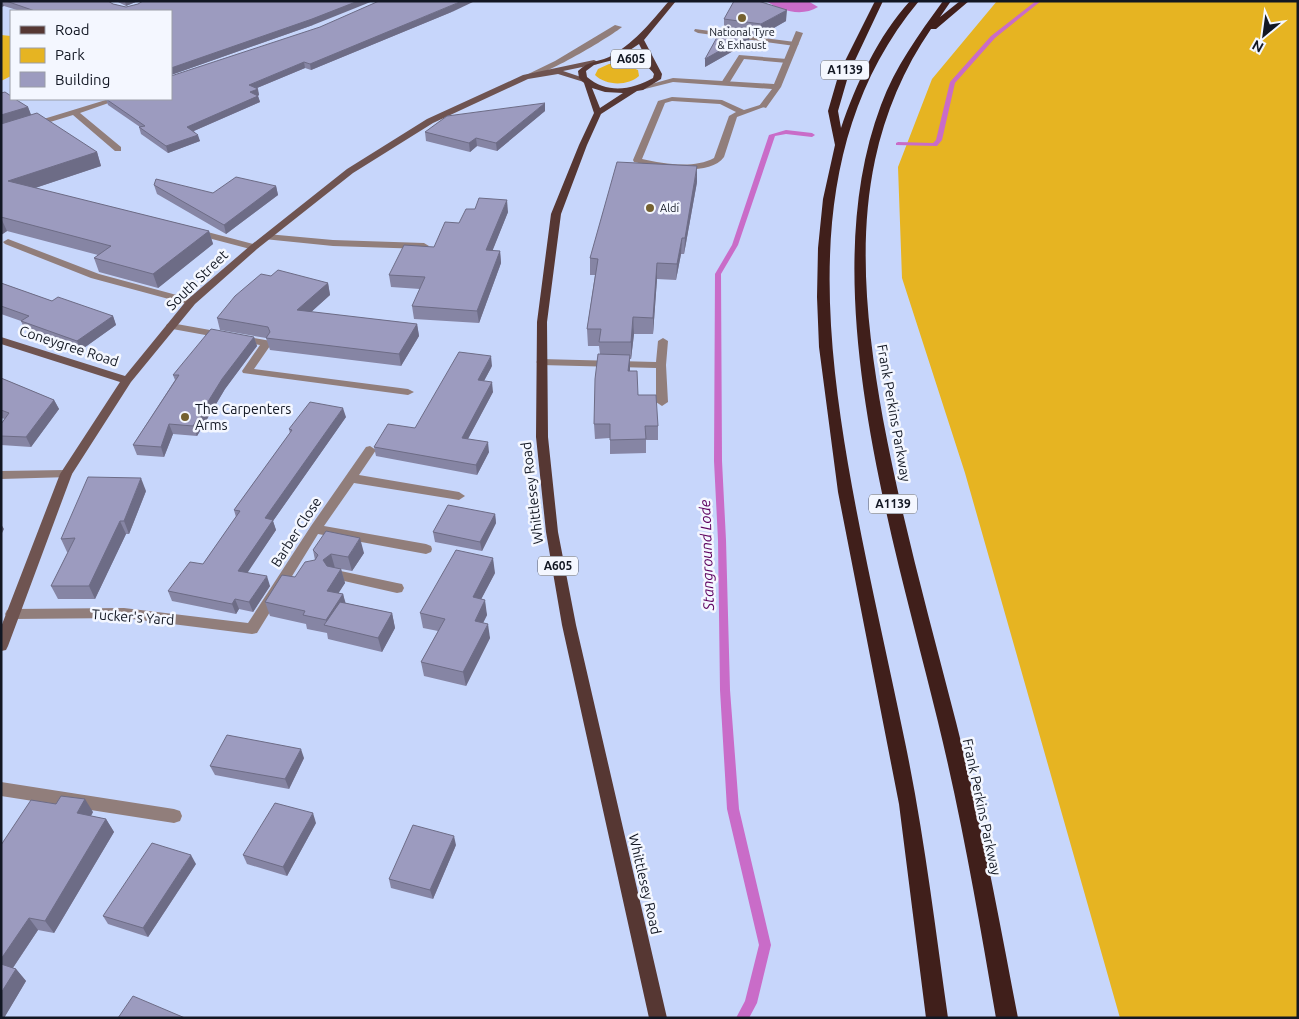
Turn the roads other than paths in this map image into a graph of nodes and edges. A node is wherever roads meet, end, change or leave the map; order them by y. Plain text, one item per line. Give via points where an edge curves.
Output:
1 (674, 1) edge
2 (879, 1) edge
3 (916, 1) edge
4 (947, 1) edge
5 (965, 1) edge
6 (618, 27) dead end
7 (698, 31) dead end
8 (800, 33) dead end
9 (608, 34) junction
10 (617, 37) dead end
11 (640, 40) junction
12 (916, 42) junction
13 (795, 44) junction
14 (613, 58) junction
15 (787, 61) junction
16 (594, 62) junction
17 (655, 67) junction
18 (526, 77) junction
19 (673, 80) junction
20 (585, 83) junction
21 (725, 83) junction
22 (777, 87) junction
23 (638, 89) junction
24 (113, 100) edge
25 (74, 112) junction
26 (598, 113) junction
27 (744, 113) junction
28 (1, 135) edge
29 (838, 145) junction
30 (118, 149) dead end
31 (189, 230) edge
32 (267, 237) junction
33 (8, 242) dead end
34 (424, 246) edge
35 (254, 247) junction
36 (191, 302) junction
37 (171, 326) junction
38 (1, 340) edge
39 (663, 340) dead end
40 (541, 362) junction
41 (661, 364) junction
42 (127, 380) junction
43 (408, 392) dead end
44 (662, 402) dead end
45 (370, 450) dead end
46 (66, 474) junction
47 (1, 475) edge
48 (350, 478) junction
49 (459, 496) dead end
50 (315, 529) junction
51 (426, 549) dead end
52 (292, 566) junction
53 (306, 569) edge
54 (336, 575) edge
55 (397, 588) dead end
56 (12, 614) junction
57 (252, 629) joint
58 (1, 646) edge
59 (1, 789) edge
60 (174, 816) dead end
61 (658, 1018) edge
62 (937, 1018) edge
63 (1007, 1018) edge

1 - 11 main road, A605
2 - 29 highway, A1139 via 844,73 833,111
3 - 29 highway, A1139 via 888,38 867,74
4 - 12 highway, Frank Perkins Parkway / A1139
5 - 12 highway, A1139
6 - 9 street
7 - 13 street
8 - 13 street
9 - 10 street
9 - 18 street
11 - 14 main road, A605
11 - 17 main road, A605
12 - 63 highway, Frank Perkins Parkway / A1139 via 896,79 871,149 859,238 860,295 868,378 893,504 966,799
13 - 15 street
14 - 16 main road, A605
14 - 17 main road, A605 via 636,59
15 - 21 street via 742,57
15 - 22 street
16 - 18 street, South Street
16 - 20 main road, A605 via 581,71
17 - 19 street
17 - 23 main road, A605 via 657,79
18 - 20 street, South Street via 558,72
18 - 32 street, South Street via 422,126 350,171
19 - 21 street
19 - 23 street
20 - 23 main road via 608,90
20 - 26 main road
21 - 22 street
22 - 27 street via 763,106
23 - 26 main road, A605
24 - 25 street
25 - 28 street
25 - 30 street
26 - 40 main road, Whittlesey Road / A605 via 556,214 542,322
27 - 27 street via 734,116 718,159 710,164 674,165 637,160 662,101 722,102
29 - 62 highway, A1139 via 824,235 822,293 827,374 846,502 908,804
31 - 35 street
32 - 34 street
32 - 35 street, South Street
33 - 36 street via 95,276
35 - 36 street, South Street
36 - 37 street, South Street
37 - 42 street, South Street
37 - 43 street via 267,343 247,371
38 - 42 street, Coneygree Road
39 - 41 street
40 - 41 street
40 - 61 main road, Whittlesey Road / A605 via 542,437 552,532 569,625
41 - 44 street
42 - 46 street, South Street
45 - 48 street, Barber Close
46 - 47 street
46 - 56 street, South Street
48 - 49 street
48 - 50 street, Barber Close
50 - 51 street
50 - 52 street, Barber Close
52 - 53 street
52 - 57 street, Barber Close
54 - 55 street
56 - 57 street, Tucker's Yard via 124,613
56 - 58 street, South Street
59 - 60 street

